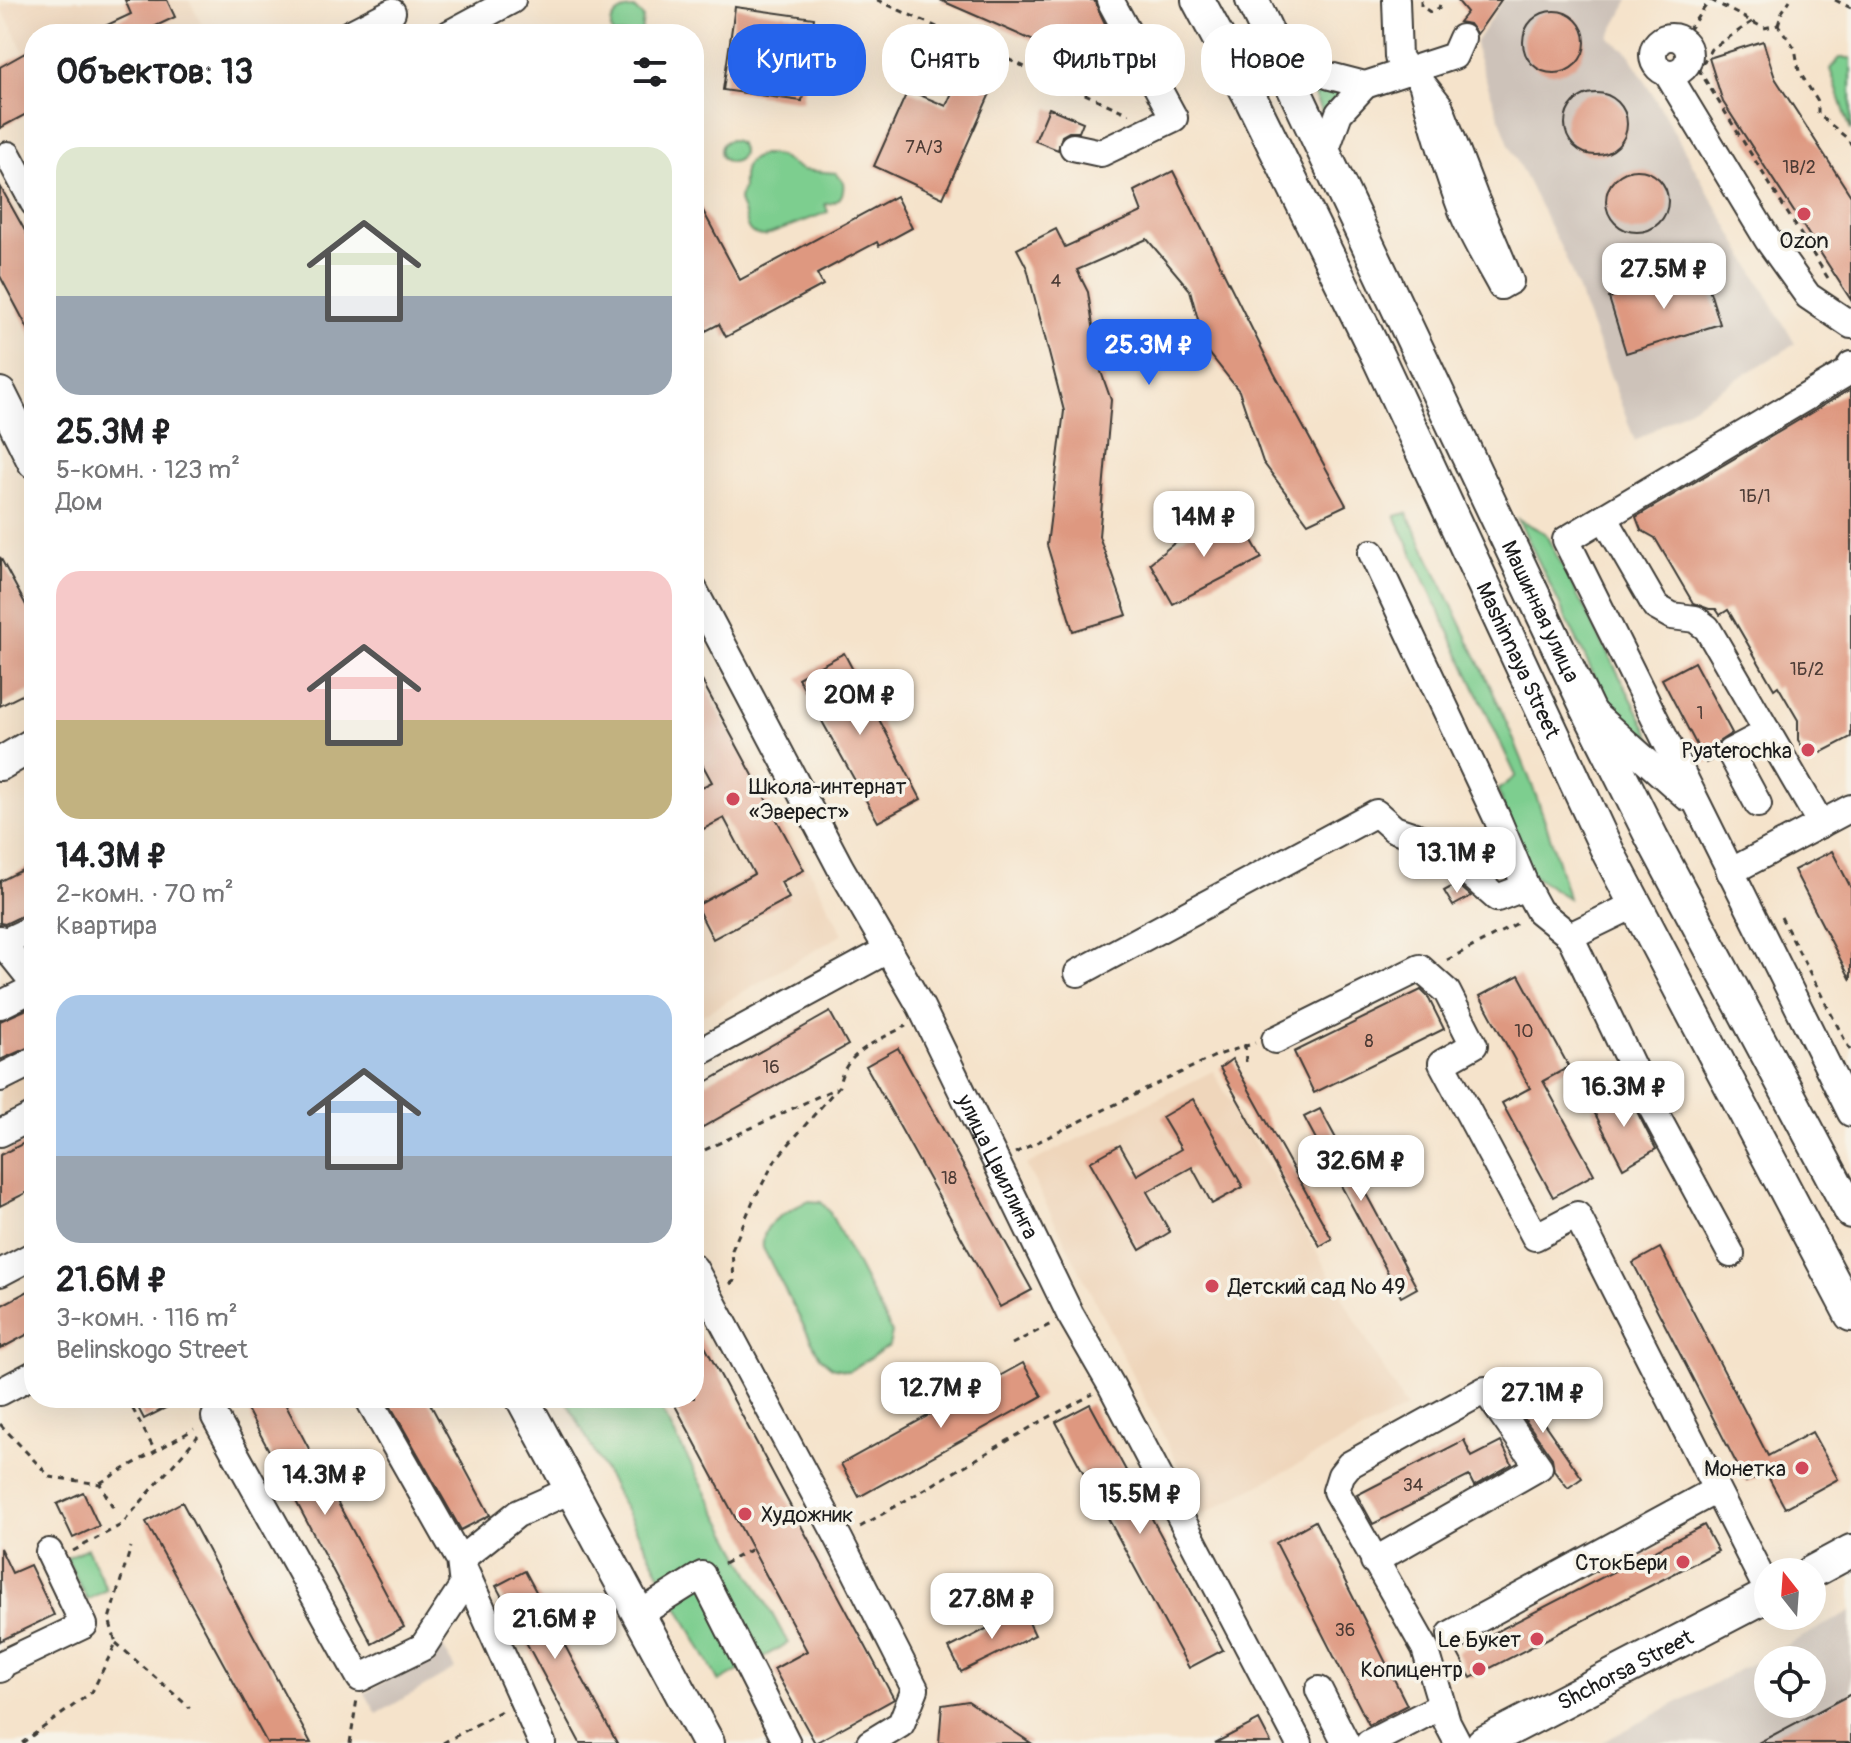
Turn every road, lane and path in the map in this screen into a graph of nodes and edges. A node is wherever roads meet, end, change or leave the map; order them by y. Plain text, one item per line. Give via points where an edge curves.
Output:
1 (512, 0) edge
2 (877, 0) edge
3 (1110, 0) edge
4 (1198, 0) edge
5 (1252, 0) edge
6 (1396, 0) edge
7 (1421, 0) edge
8 (1441, 0) edge
9 (1711, 0) edge
10 (1790, 0) edge
11 (1835, 0) edge
12 (1851, 8) edge
13 (393, 15) edge
14 (1752, 22) junction
15 (372, 24) edge
16 (468, 24) edge
17 (1264, 24) edge
18 (1778, 25) junction
19 (1462, 38) dead end
20 (1681, 40) joint
21 (1416, 74) junction
22 (1332, 77) edge
23 (1365, 85) junction
24 (1298, 96) edge
25 (1156, 126) junction
26 (1076, 138) dead end
27 (1851, 145) edge
28 (1325, 152) junction
29 (8, 155) dead end
30 (24, 185) edge
31 (1832, 283) dead end
32 (1851, 325) edge
33 (1850, 370) edge
34 (11, 409) edge
35 (24, 439) edge
36 (1604, 517) junction
37 (1372, 553) dead end
38 (704, 620) edge
39 (1587, 708) junction
40 (1768, 732) junction
41 (24, 750) edge
42 (0, 764) edge
43 (1758, 804) dead end
44 (1699, 807) junction
45 (1841, 820) edge
46 (1730, 872) junction
47 (1526, 887) junction
48 (1636, 904) junction
49 (1539, 911) junction
50 (1780, 915) dead end
51 (24, 932) edge
52 (1570, 936) junction
53 (1, 941) edge
54 (889, 949) junction
55 (1420, 968) junction
56 (24, 972) edge
57 (1078, 973) dead end
58 (24, 992) edge
59 (0, 1005) edge
60 (925, 1015) junction
61 (1275, 1040) joint
62 (1245, 1044) junction
63 (704, 1050) edge
64 (1851, 1052) edge
65 (1246, 1062) dead end
66 (24, 1066) edge
67 (0, 1078) edge
68 (839, 1086) junction
69 (1849, 1103) edge
70 (24, 1121) edge
71 (0, 1133) edge
72 (704, 1150) edge
73 (998, 1161) junction
74 (1851, 1212) edge
75 (1731, 1254) dead end
76 (24, 1260) edge
77 (0, 1273) edge
78 (704, 1286) edge
79 (711, 1299) junction
80 (1070, 1314) junction
81 (1851, 1315) edge
82 (1012, 1344) dead end
83 (24, 1379) edge
84 (1111, 1385) junction
85 (0, 1392) edge
86 (132, 1408) edge
87 (374, 1408) edge
88 (527, 1408) edge
89 (215, 1417) junction
90 (0, 1424) edge
91 (155, 1451) junction
92 (100, 1484) junction
93 (571, 1490) junction
94 (1716, 1490) junction
95 (114, 1509) dead end
96 (839, 1539) junction
97 (131, 1547) dead end
98 (752, 1549) dead end
99 (1851, 1551) edge
100 (51, 1557) joint
101 (460, 1560) junction
102 (1374, 1561) junction
103 (1826, 1564) edge
104 (1754, 1565) edge
105 (702, 1575) junction
106 (1754, 1600) edge
107 (638, 1615) junction
108 (1451, 1634) dead end
109 (116, 1643) junction
110 (0, 1669) edge
111 (360, 1678) junction
112 (1319, 1690) dead end
113 (522, 1700) junction
114 (1441, 1706) junction
115 (190, 1708) dead end
116 (22, 1743) edge
117 (350, 1743) edge
118 (443, 1743) edge
119 (542, 1743) edge
120 (708, 1743) edge
121 (787, 1743) edge
122 (870, 1743) edge
123 (1299, 1743) edge
124 (1346, 1743) edge
125 (1369, 1743) edge
126 (1458, 1743) edge
127 (1483, 1743) edge

1 - 16 street
2 - 25 path
3 - 25 street via 1174,118
4 - 48 main road, Mashinnaya Street via 1378,357
5 - 17 main road, Машинная улица
6 - 21 street via 1398,57
7 - 8 path via 1430,12
9 - 14 path
9 - 20 path
10 - 18 path
11 - 12 path
13 - 15 street
14 - 18 path via 1764,28
14 - 31 path via 1711,49 1699,70
18 - 27 path via 1795,48 1818,114
19 - 21 street via 1454,56
20 - 32 street via 1689,52 1686,66 1667,73 1808,296
21 - 21 street via 1464,214 1501,286 1510,281 1439,105
21 - 23 street
22 - 23 street
23 - 28 street via 1339,113
24 - 28 main road, Машинная улица
25 - 26 street via 1101,153
28 - 39 main road, Машинная улица
29 - 30 street
33 - 36 street
34 - 35 main road
36 - 40 street via 1656,607 1707,628
36 - 44 street via 1566,540
37 - 47 street
38 - 54 street, улица Цвиллинга
39 - 44 street
39 - 74 main road, Машинная улица
40 - 43 street via 1730,752
40 - 45 street
41 - 42 main road
44 - 46 street
45 - 46 street
46 - 69 street
47 - 49 street
47 - 57 street via 1497,898 1435,843 1394,829 1376,813
48 - 52 street
48 - 81 main road, Mashinnaya Street
49 - 52 street
49 - 55 path via 1431,969
50 - 64 path
51 - 53 street
52 - 75 street via 1650,1104
53 - 56 street
54 - 60 street, улица Цвиллинга
54 - 63 street
55 - 61 street
55 - 94 street via 1447,992 1474,1045 1442,1063 1535,1237 1577,1215
58 - 59 street
60 - 68 path via 857,1052
60 - 73 street, улица Цвиллинга
61 - 62 path
62 - 65 path
62 - 73 path
66 - 67 street
68 - 72 path
68 - 79 path via 776,1159 732,1250 734,1281
70 - 71 street
73 - 80 street, улица Цвиллинга
76 - 77 street
78 - 79 street
79 - 96 street
80 - 82 path
80 - 84 street, улица Цвиллинга
83 - 85 street
84 - 96 path
84 - 123 street, улица Цвиллинга
86 - 91 path
87 - 101 street
88 - 93 main road
89 - 91 path
89 - 100 path via 121,1525
89 - 111 street
90 - 92 path via 50,1477
91 - 92 path
92 - 95 path
93 - 101 street via 517,1514
93 - 107 main road
94 - 104 street
94 - 108 street
96 - 122 street via 915,1689 901,1724
97 - 109 path via 109,1619
98 - 105 path
99 - 103 main road
100 - 110 street via 84,1625
101 - 111 street via 463,1586 423,1647
101 - 113 street
102 - 102 street via 1539,1467 1485,1390 1349,1465 1341,1475 1336,1491
102 - 114 street via 1428,1653
105 - 107 street
105 - 121 street
106 - 127 main road, Shchorsa Street
107 - 120 main road
109 - 115 path
109 - 116 path via 92,1692
111 - 117 path
112 - 124 street
113 - 118 path
113 - 119 street
114 - 125 street
114 - 126 street

